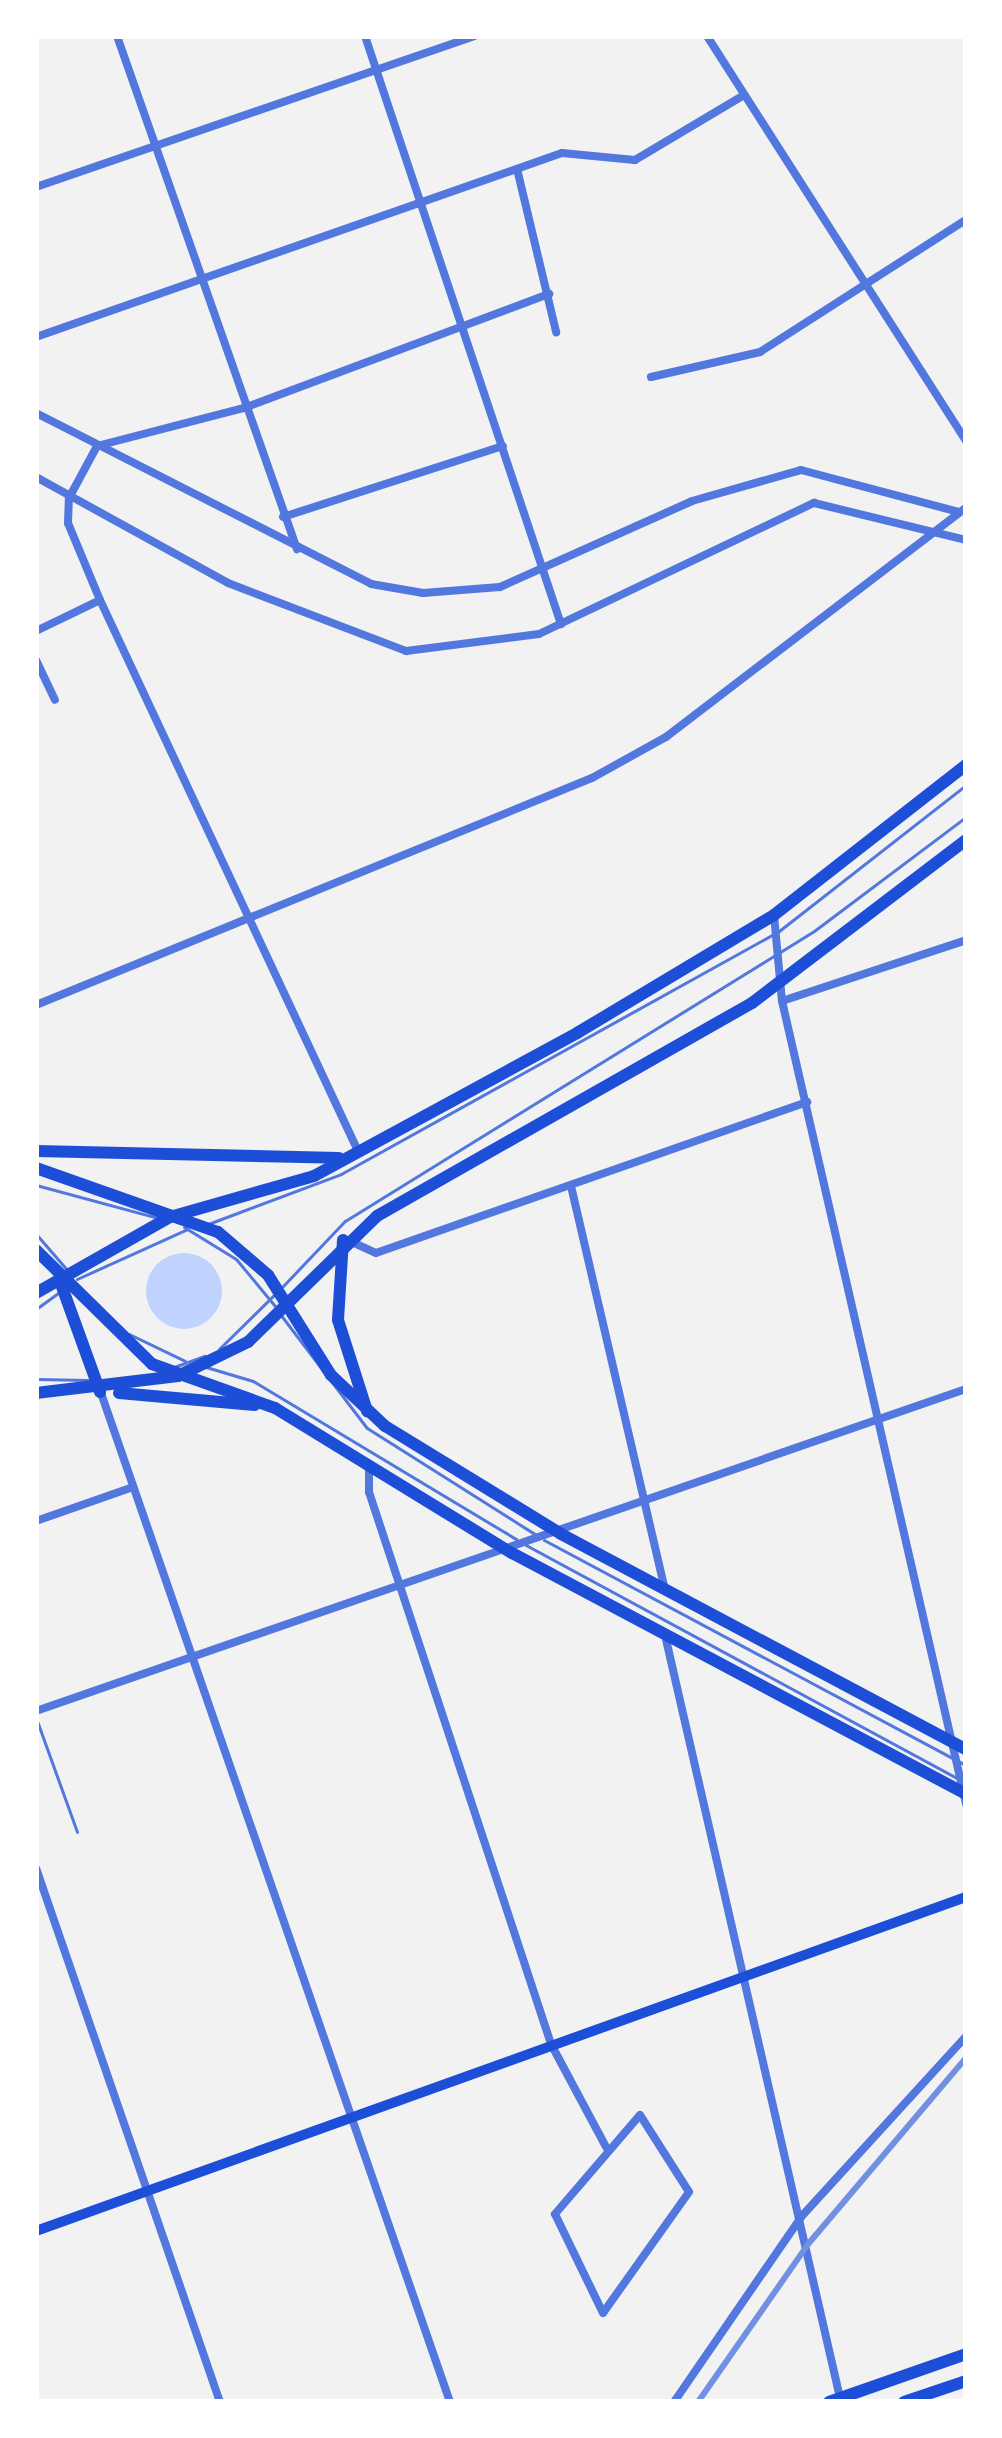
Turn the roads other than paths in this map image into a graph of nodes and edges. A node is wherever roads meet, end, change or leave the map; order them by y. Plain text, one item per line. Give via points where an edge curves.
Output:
1 (117, 36) edge
2 (364, 36) edge
3 (475, 36) edge
4 (707, 36) edge
5 (376, 70) junction
6 (744, 95) junction
7 (156, 148) junction
8 (517, 169) junction
9 (36, 187) edge
10 (425, 201) junction
11 (966, 220) edge
12 (202, 278) junction
13 (866, 286) junction
14 (549, 294) junction
15 (465, 328) junction
16 (556, 332) dead end
17 (36, 337) edge
18 (651, 376) dead end
19 (244, 408) junction
20 (36, 413) edge
21 (966, 441) edge
22 (98, 446) junction
23 (503, 446) junction
24 (36, 478) edge
25 (69, 498) junction
26 (964, 511) edge
27 (283, 518) junction
28 (936, 531) junction
29 (966, 540) edge
30 (297, 549) junction
31 (542, 567) junction
32 (100, 600) junction
33 (561, 624) junction
34 (36, 631) edge
35 (36, 660) edge
36 (56, 700) dead end
37 (966, 765) edge
38 (966, 785) edge
39 (966, 817) edge
40 (966, 840) edge
41 (774, 915) junction
42 (250, 921) junction
43 (779, 931) junction
44 (966, 940) edge
45 (783, 951) junction
46 (780, 982) junction
47 (782, 1001) junction
48 (36, 1005) edge
49 (807, 1102) junction
50 (36, 1151) edge
51 (352, 1154) junction
52 (36, 1168) edge
53 (36, 1185) edge
54 (571, 1186) junction
55 (181, 1214) junction
56 (165, 1220) junction
57 (205, 1226) junction
58 (188, 1229) junction
59 (36, 1234) edge
60 (345, 1239) junction
61 (36, 1250) edge
62 (67, 1281) junction
63 (36, 1293) edge
64 (278, 1300) junction
65 (36, 1309) edge
66 (196, 1364) junction
67 (163, 1370) junction
68 (178, 1376) junction
69 (36, 1379) edge
70 (97, 1386) junction
71 (966, 1389) edge
72 (36, 1393) edge
73 (275, 1408) junction
74 (367, 1412) junction
75 (882, 1420) junction
76 (369, 1463) junction
77 (133, 1487) junction
78 (643, 1504) junction
79 (36, 1521) edge
80 (561, 1534) junction
81 (545, 1540) junction
82 (528, 1547) junction
83 (512, 1553) junction
84 (400, 1585) junction
85 (664, 1588) junction
86 (665, 1634) junction
87 (197, 1656) junction
88 (36, 1714) edge
89 (948, 1741) junction
90 (966, 1749) edge
91 (953, 1760) junction
92 (966, 1765) edge
93 (964, 1791) edge
94 (77, 1832) dead end
95 (36, 1868) edge
96 (966, 1897) edge
97 (746, 1974) junction
98 (966, 2036) edge
99 (550, 2044) junction
100 (353, 2112) junction
101 (606, 2147) junction
102 (149, 2189) junction
103 (802, 2217) junction
104 (36, 2231) edge
105 (966, 2354) edge
106 (966, 2381) edge
107 (837, 2401) edge
108 (220, 2402) edge
109 (450, 2402) edge
110 (674, 2402) edge
111 (904, 2402) edge

1 - 7 street
2 - 5 street
3 - 5 street
4 - 6 street
5 - 7 street
5 - 10 street
6 - 8 street via 635,160 562,153
6 - 13 street
7 - 9 street
7 - 12 street
8 - 10 street
8 - 14 street
10 - 12 street
10 - 15 street
11 - 13 street
12 - 17 street
12 - 19 street
13 - 18 street via 760,352
13 - 21 street
14 - 15 street
14 - 16 street
15 - 19 street
15 - 23 street
19 - 22 street
19 - 27 street
20 - 22 street
22 - 25 street
22 - 30 street
23 - 27 street
23 - 31 street
24 - 25 street
25 - 32 street via 68,524
25 - 33 street via 370,646 467,651
26 - 28 street
26 - 31 street via 800,470 692,501
27 - 30 street
28 - 29 street
28 - 33 street via 814,502
28 - 42 street via 666,737
30 - 31 street via 371,584 423,593 487,590
31 - 33 street
32 - 34 street
32 - 42 street
35 - 36 street
37 - 41 main road
38 - 43 lane
39 - 45 lane
40 - 46 main road
41 - 43 street
41 - 51 main road
42 - 48 street
42 - 51 street
43 - 45 street
43 - 57 lane via 340,1174
44 - 47 street
45 - 46 street
45 - 64 lane via 344,1221
46 - 47 street
46 - 60 main road
47 - 49 street
49 - 54 street
49 - 75 street
50 - 51 main road
51 - 55 main road via 294,1184
52 - 55 main road
53 - 56 lane
54 - 60 street via 376,1253
54 - 78 street
55 - 56 main road
55 - 57 main road
56 - 58 lane
56 - 62 main road
57 - 58 lane
57 - 64 main road
58 - 62 lane
58 - 64 lane
59 - 62 lane
60 - 64 main road
60 - 74 main road via 338,1320
61 - 62 main road
62 - 63 main road
62 - 65 lane
62 - 66 lane via 122,1328
62 - 67 main road
62 - 70 main road
64 - 66 main road
64 - 74 main road
64 - 81 lane via 367,1428
66 - 67 lane
66 - 68 main road
66 - 82 lane via 253,1381
67 - 68 main road
67 - 70 lane
68 - 70 main road
68 - 73 main road
69 - 70 lane
70 - 72 main road
70 - 73 main road
70 - 77 street
71 - 75 street
73 - 76 main road
74 - 80 main road
75 - 78 street
75 - 89 street
76 - 83 main road
76 - 84 street
77 - 79 street
77 - 87 street
78 - 80 street
78 - 85 street
80 - 81 street
80 - 85 main road
81 - 82 street
81 - 91 lane
82 - 83 street
82 - 93 lane
83 - 84 street
83 - 86 main road
84 - 87 street
84 - 99 street
85 - 89 main road
86 - 93 main road
86 - 97 street
87 - 88 street
87 - 100 street
88 - 94 lane
89 - 90 main road
89 - 91 street
91 - 92 lane
91 - 93 street
95 - 102 street
96 - 97 main road
97 - 99 main road
97 - 103 street
98 - 103 street
99 - 100 main road
99 - 101 street
100 - 102 main road
100 - 109 street
101 - 101 street via 640,2115 689,2192 611,2310 596,2303 555,2215
102 - 104 main road
102 - 108 street
103 - 107 street
103 - 110 street
105 - 107 main road
106 - 111 main road

